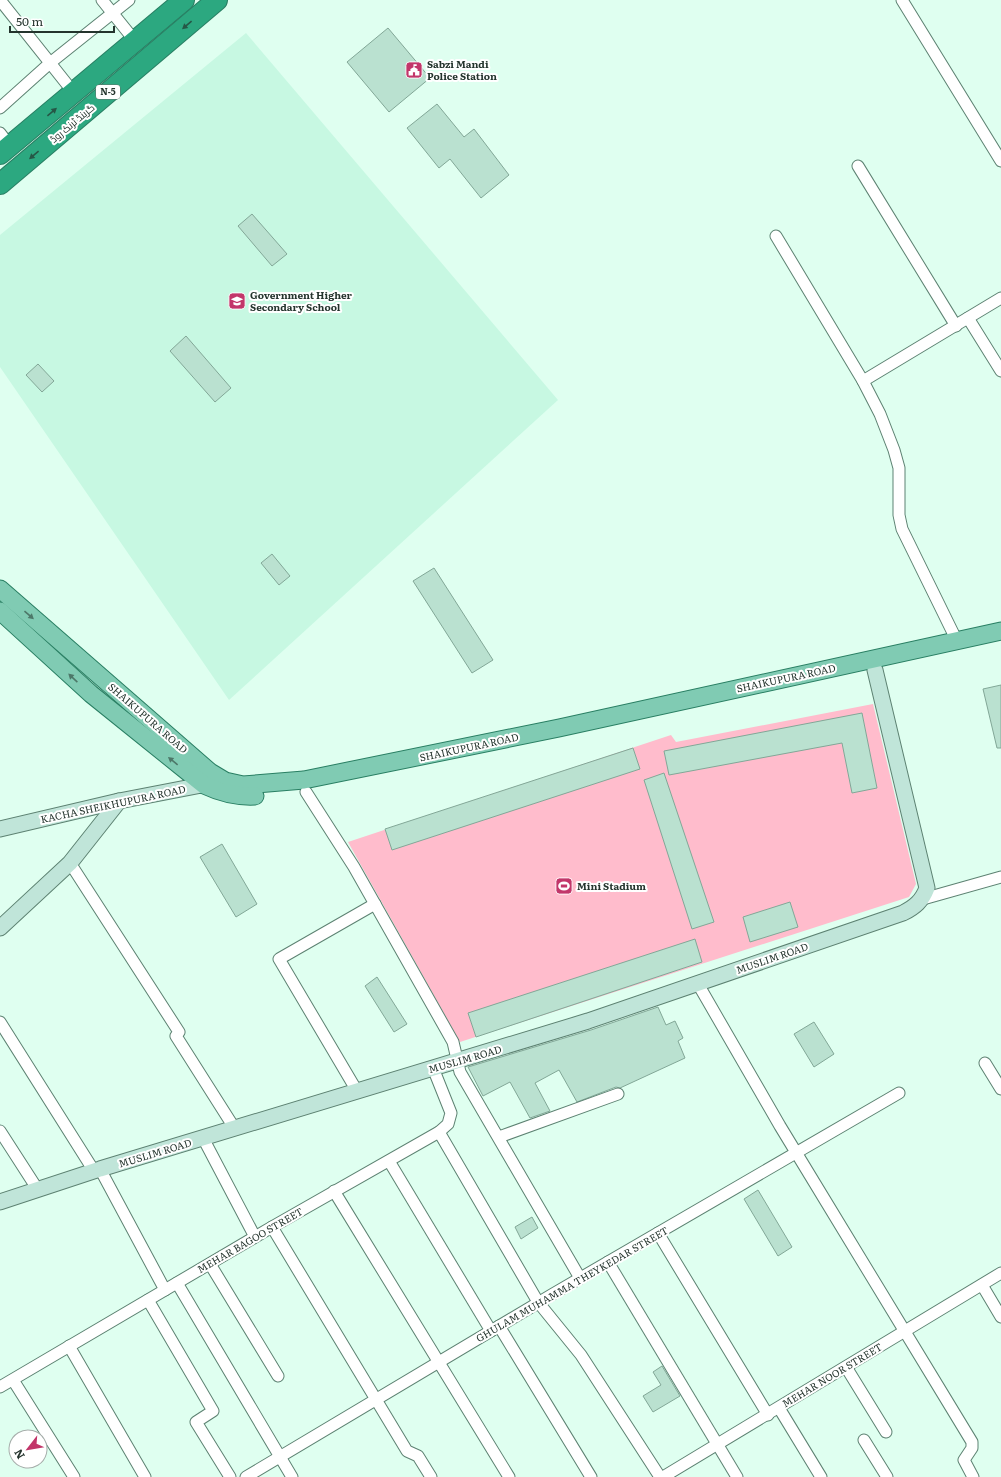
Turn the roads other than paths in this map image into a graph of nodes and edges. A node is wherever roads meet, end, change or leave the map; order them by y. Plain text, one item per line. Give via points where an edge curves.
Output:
1 (0, 0) edge
2 (102, 0) edge
3 (129, 0) edge
4 (184, 0) edge
5 (217, 0) edge
6 (902, 0) edge
7 (113, 13) junction
8 (135, 41) junction
9 (50, 63) junction
10 (74, 93) junction
11 (0, 108) edge
12 (3, 144) edge
13 (1001, 161) edge
14 (858, 166) dead end
15 (0, 184) edge
16 (776, 236) dead end
17 (1001, 298) edge
18 (968, 318) junction
19 (956, 326) junction
20 (1001, 371) edge
21 (863, 381) junction
22 (0, 589) edge
23 (0, 611) edge
24 (1001, 631) edge
25 (957, 640) junction
26 (1001, 642) edge
27 (875, 670) junction
28 (226, 781) junction
29 (204, 785) junction
30 (306, 792) junction
31 (119, 801) junction
32 (0, 829) edge
33 (70, 863) junction
34 (1001, 877) edge
35 (923, 899) junction
36 (375, 904) junction
37 (0, 928) edge
38 (698, 984) junction
39 (0, 1022) edge
40 (457, 1062) junction
41 (985, 1063) dead end
42 (433, 1068) junction
43 (1001, 1089) edge
44 (357, 1091) junction
45 (899, 1093) dead end
46 (618, 1094) dead end
47 (235, 1129) junction
48 (0, 1131) edge
49 (439, 1132) junction
50 (499, 1137) junction
51 (203, 1138) junction
52 (797, 1154) junction
53 (389, 1160) junction
54 (97, 1170) junction
55 (38, 1190) junction
56 (334, 1192) junction
57 (0, 1202) edge
58 (272, 1227) junction
59 (658, 1233) junction
60 (255, 1237) junction
61 (608, 1262) junction
62 (210, 1264) junction
63 (1001, 1273) edge
64 (580, 1278) junction
65 (177, 1283) junction
66 (982, 1285) junction
67 (165, 1290) junction
68 (148, 1300) junction
69 (538, 1302) junction
70 (1001, 1317) edge
71 (495, 1328) junction
72 (904, 1332) junction
73 (69, 1346) junction
74 (439, 1362) junction
75 (846, 1367) junction
76 (278, 1376) dead end
77 (13, 1380) junction
78 (0, 1387) edge
79 (376, 1400) junction
80 (779, 1408) junction
81 (768, 1415) junction
82 (886, 1432) dead end
83 (864, 1440) dead end
84 (718, 1445) junction
85 (280, 1457) junction
86 (665, 1476) edge
87 (74, 1477) edge
88 (146, 1477) edge
89 (230, 1477) edge
90 (246, 1477) edge
91 (292, 1477) edge
92 (430, 1477) edge
93 (509, 1477) edge
94 (591, 1477) edge
95 (737, 1477) edge
96 (821, 1477) edge
97 (887, 1477) edge
98 (973, 1477) edge

1 - 9 street
2 - 7 street
3 - 7 street
4 - 8 highway, N-5
5 -> 15 highway, گرینڈ ٹرنک روڈ / N-5
6 - 13 street
7 - 8 street
7 - 9 street
8 - 10 highway, N-5
9 - 10 street
9 - 11 street
12 -> 10 highway, N-5
14 - 19 street
16 - 21 street
17 - 18 street
18 - 19 street
18 - 20 street
19 - 21 street
21 - 25 street via 880,414 896,458 900,474 899,516 902,528
22 -> 28 main road, SHAIKUPURA ROAD via 210,772
29 -> 23 main road, SHAIKUPURA ROAD via 91,694
24 - 25 main road, SHAIKUPURA ROAD
25 - 28 main road, SHAIKUPURA ROAD via 559,728 304,780 243,785
26 - 27 main road, SHAIKUPURA ROAD
27 - 30 main road, SHAIKUPURA ROAD
27 - 35 street via 927,888
28 - 29 street, KACHA SHEIKHUPURA ROAD
29 - 30 main road, SHAIKUPURA ROAD via 242,797
29 - 31 street, KACHA SHEIKHUPURA ROAD
30 - 36 street
31 - 32 street, KACHA SHEIKHUPURA ROAD
31 - 33 street
33 - 37 street
33 - 47 street via 179,1032 176,1036
34 - 35 street, MUSLIM ROAD
35 - 38 street, MUSLIM ROAD via 903,913
36 - 40 street via 453,1042
36 - 44 street via 279,959
38 - 40 street, MUSLIM ROAD
38 - 52 street
39 - 54 street
40 - 42 street, MUSLIM ROAD
40 - 50 street via 460,1072
41 - 43 street
42 - 44 street, MUSLIM ROAD
42 - 49 street, MEHAR BAGOO STREET via 451,1113 448,1124
44 - 47 street, MUSLIM ROAD
45 - 52 street, GHULAM MUHAMMA THEYKEDAR STREET
46 - 50 street
47 - 51 street, MUSLIM ROAD
48 - 55 street
49 - 53 street, MEHAR BAGOO STREET
49 - 69 street
50 - 64 street
51 - 54 street, MUSLIM ROAD
51 - 60 street
52 - 59 street, GHULAM MUHAMMA THEYKEDAR STREET
52 - 72 street
53 - 56 street, MEHAR BAGOO STREET
53 - 71 street
54 - 55 street, MUSLIM ROAD
54 - 67 street
55 - 57 street, MUSLIM ROAD
56 - 58 street, MEHAR BAGOO STREET
56 - 74 street
58 - 60 street, MEHAR BAGOO STREET
58 - 79 street
59 - 61 street, GHULAM MUHAMMA THEYKEDAR STREET
59 - 81 street
60 - 62 street, MEHAR BAGOO STREET
61 - 64 street, GHULAM MUHAMMA THEYKEDAR STREET
61 - 84 street
62 - 65 street, MEHAR BAGOO STREET
62 - 76 street
63 - 66 street, MEHAR NOOR STREET
64 - 69 street, GHULAM MUHAMMA THEYKEDAR STREET
65 - 67 street, MEHAR BAGOO STREET
65 - 85 street
66 - 70 street
66 - 72 street, MEHAR NOOR STREET
67 - 68 street, MEHAR BAGOO STREET
68 - 73 street, MEHAR BAGOO STREET
68 - 89 street via 213,1411 196,1422
69 - 71 street, GHULAM MUHAMMA THEYKEDAR STREET
69 - 86 street via 581,1355
71 - 74 street, GHULAM MUHAMMA THEYKEDAR STREET
71 - 94 street
72 - 75 street, MEHAR NOOR STREET
72 - 98 street via 972,1442 972,1448 964,1460
73 - 77 street, MEHAR BAGOO STREET
73 - 88 street
74 - 79 street, GHULAM MUHAMMA THEYKEDAR STREET
74 - 93 street
75 - 80 street, MEHAR NOOR STREET
75 - 82 street
77 - 78 street, MEHAR BAGOO STREET
77 - 87 street
79 - 85 street, GHULAM MUHAMMA THEYKEDAR STREET
79 - 92 street via 407,1451 418,1456
80 - 81 street, MEHAR NOOR STREET
80 - 96 street
81 - 84 street, MEHAR NOOR STREET
83 - 97 street
84 - 86 street, MEHAR NOOR STREET
84 - 95 street
85 - 90 street, GHULAM MUHAMMA THEYKEDAR STREET
85 - 91 street

